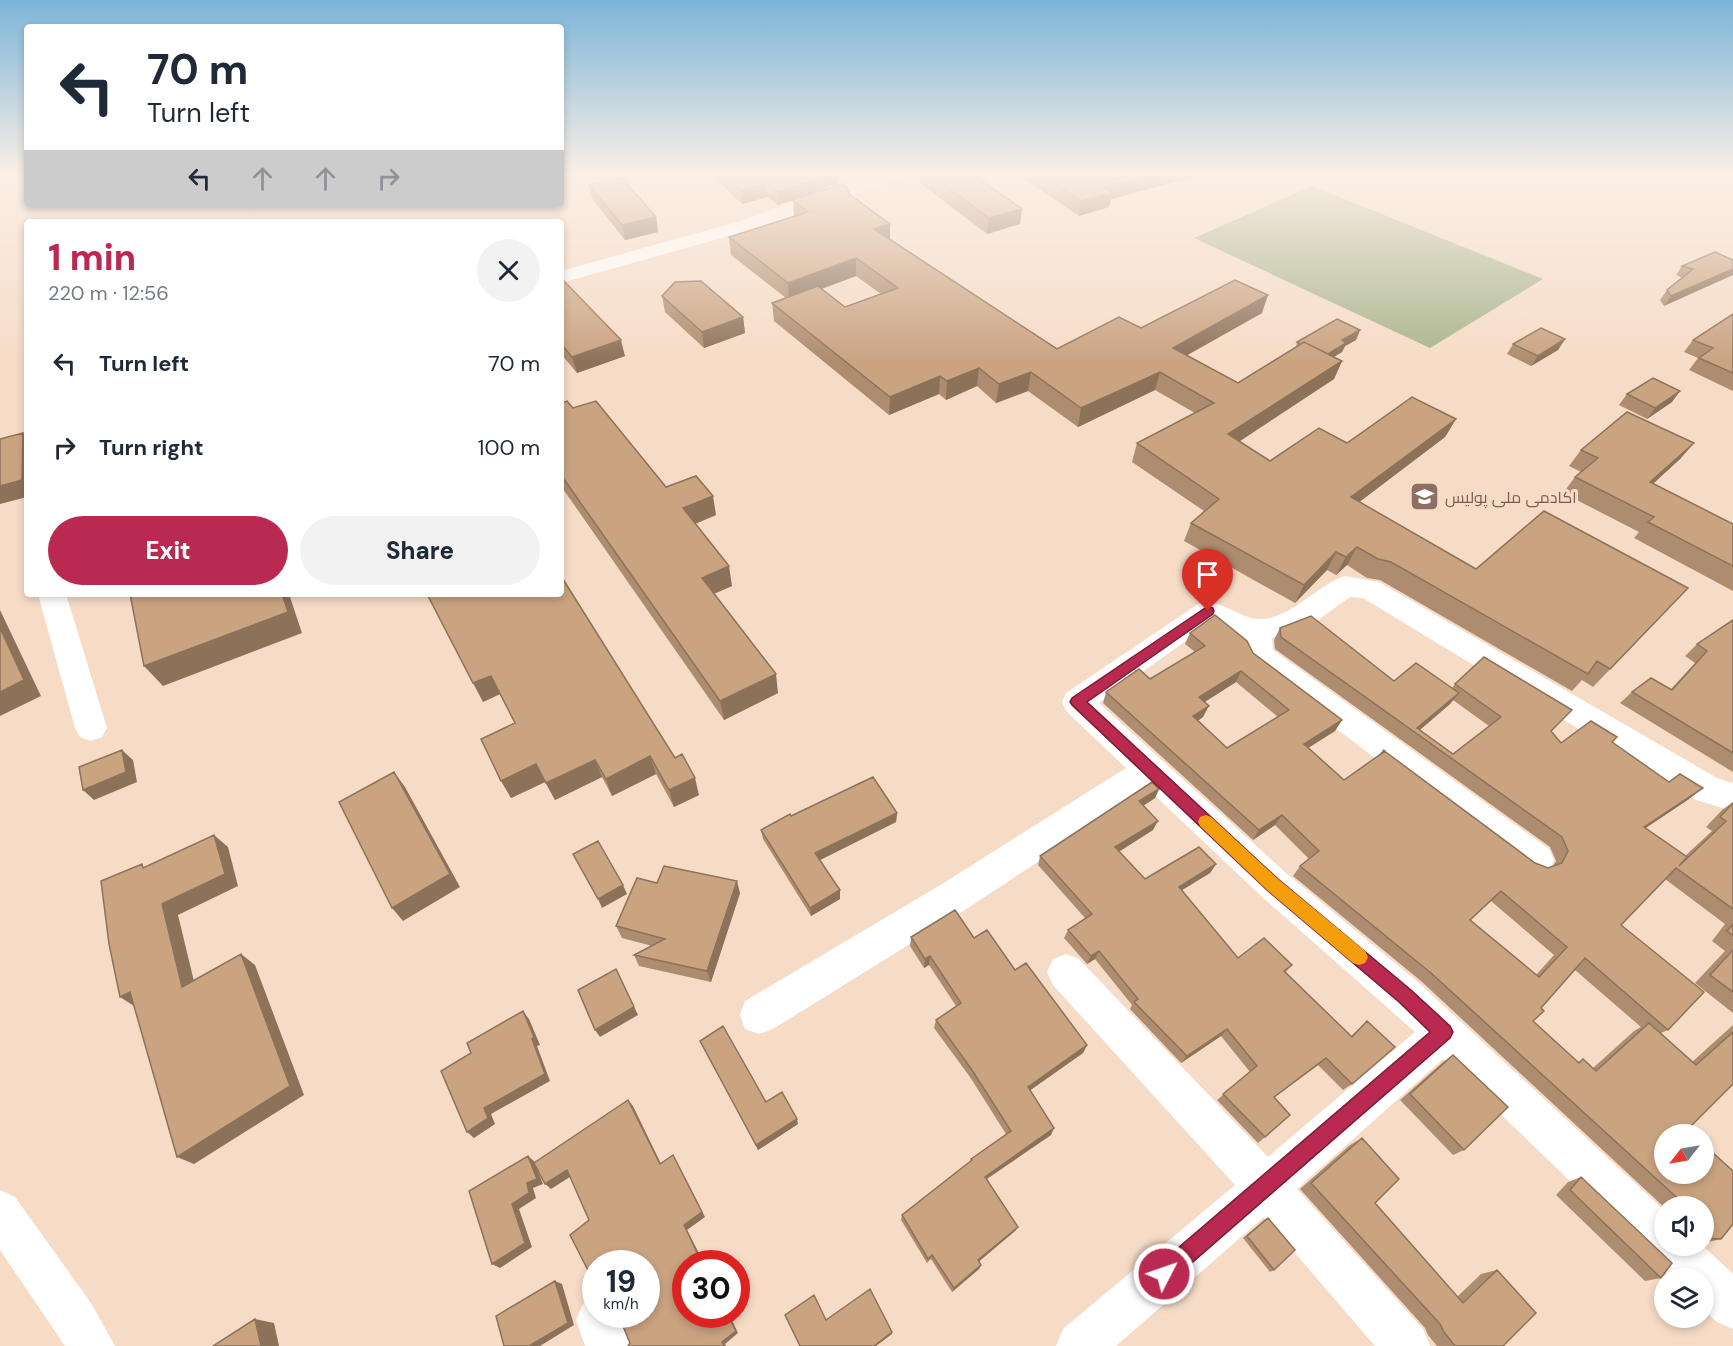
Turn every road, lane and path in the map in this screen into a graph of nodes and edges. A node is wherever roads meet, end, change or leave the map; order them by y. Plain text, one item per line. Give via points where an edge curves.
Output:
1 (704, 237) edge
2 (564, 276) edge
3 (53, 597) edge
4 (1257, 630) junction
5 (91, 728) dead end
6 (1150, 770) junction
7 (1733, 797) edge
8 (1537, 860) dead end
9 (1066, 972) dead end
10 (759, 1015) dead end
11 (1444, 1032) junction
12 (1266, 1186) junction
13 (0, 1212) edge
14 (1654, 1231) edge
15 (1681, 1256) edge
16 (1693, 1268) edge
17 (1714, 1287) edge
18 (1733, 1305) edge
19 (91, 1346) edge
20 (1080, 1346) edge
21 (1406, 1346) edge

1 - 2 street
3 - 5 street
4 - 6 street via 1208,611 1077,702
4 - 7 street via 1308,613 1345,586 1370,589 1708,790
4 - 8 street via 1259,655
6 - 10 street via 955,897
6 - 11 street via 1273,884
9 - 12 street
11 - 12 street
11 - 14 street
12 - 20 street
12 - 21 street
13 - 19 street
15 - 16 street
17 - 18 street

